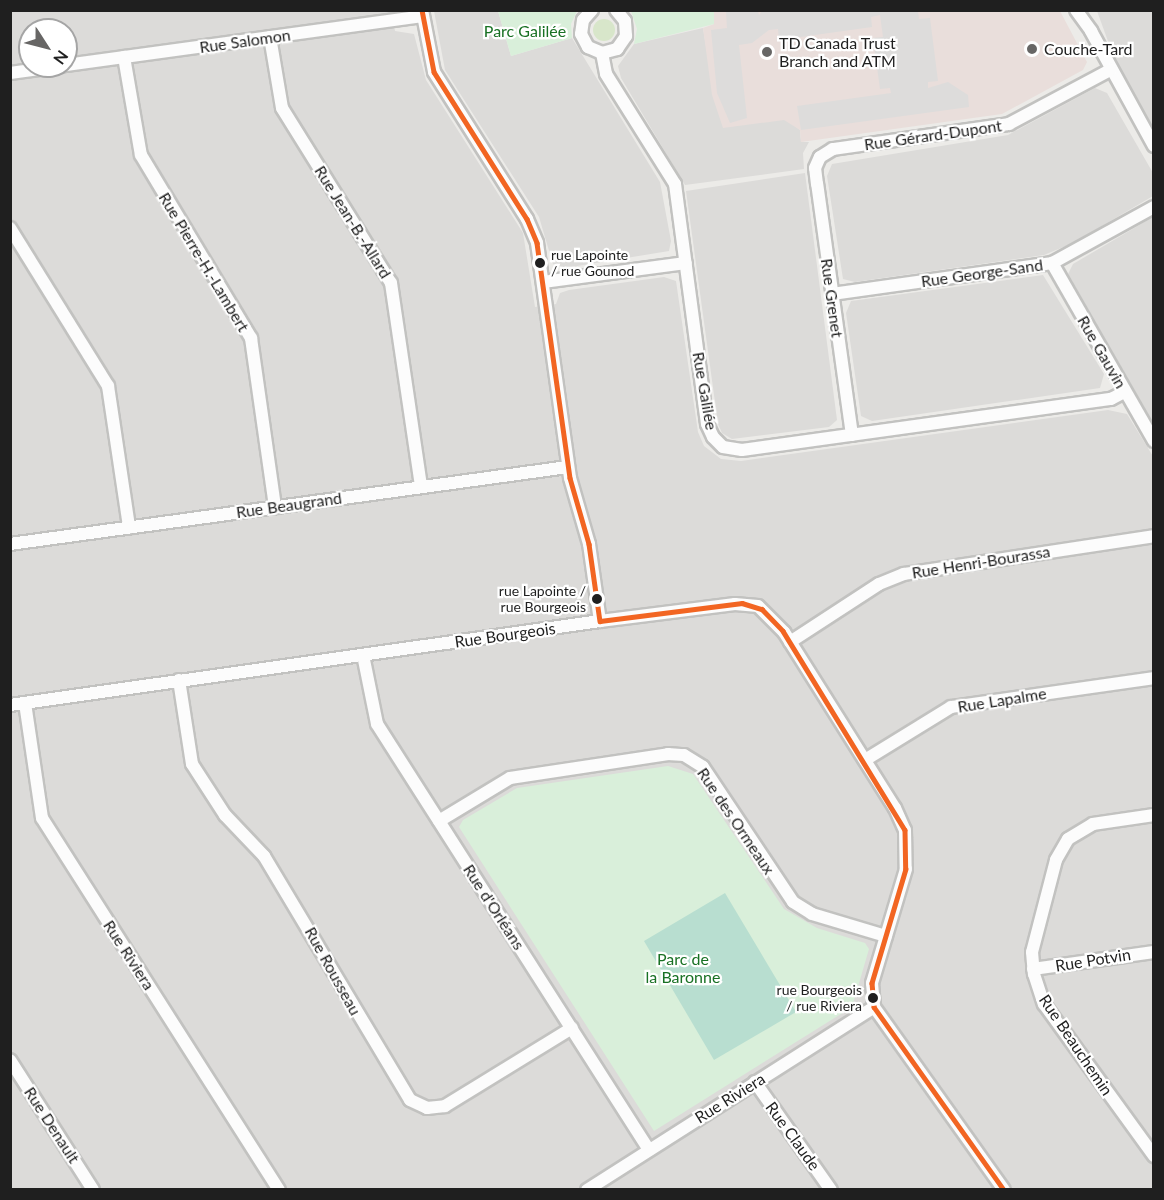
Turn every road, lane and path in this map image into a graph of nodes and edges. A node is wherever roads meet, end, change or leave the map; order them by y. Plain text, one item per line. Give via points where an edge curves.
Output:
1 (592, 10) edge
2 (616, 10) edge
3 (1076, 10) edge
4 (1089, 10) edge
5 (423, 13) edge
6 (1091, 31) junction
7 (270, 37) junction
8 (602, 53) junction
9 (124, 57) junction
10 (78, 64) edge
11 (1110, 70) junction
12 (1154, 146) edge
13 (818, 160) joint
14 (1154, 207) edge
15 (10, 228) edge
16 (686, 263) junction
17 (1052, 263) junction
18 (543, 282) junction
19 (832, 294) junction
20 (1124, 392) junction
21 (852, 435) junction
22 (1154, 441) edge
23 (568, 467) junction
24 (421, 487) junction
25 (275, 507) junction
26 (129, 527) junction
27 (1154, 536) edge
28 (10, 544) edge
29 (600, 621) junction
30 (790, 642) junction
31 (363, 655) junction
32 (1154, 678) edge
33 (179, 680) junction
34 (25, 703) junction
35 (10, 705) edge
36 (865, 760) junction
37 (1154, 815) edge
38 (439, 821) junction
39 (886, 936) junction
40 (1154, 952) edge
41 (1033, 969) junction
42 (874, 1007) junction
43 (572, 1028) junction
44 (10, 1060) edge
45 (755, 1082) junction
46 (649, 1150) junction
47 (1154, 1156) edge
48 (93, 1190) edge
49 (279, 1190) edge
50 (587, 1190) edge
51 (831, 1190) edge
52 (1004, 1190) edge

1 - 8 street via 583,20 581,34 588,47
2 - 8 street via 625,21 626,36 617,49
3 - 6 street
4 - 6 street
5 - 7 street, Rue Salomon
5 - 18 street via 434,72 531,225
6 - 11 street
7 - 9 street, Rue Salomon
7 - 24 street, Rue Jean-B.-Allard via 282,108 391,283
8 - 16 street, Rue Galilée via 606,74 675,184
9 - 10 street, Rue Salomon
9 - 25 street, Rue Pierre-H.-Lambert via 141,155 250,338
11 - 12 street
11 - 13 street, Rue Gérard-Dupont via 1017,121 833,149
13 - 19 street, Rue Grenet via 817,184
14 - 17 street, Rue George-Sand
15 - 26 street via 108,386
16 - 18 street
16 - 21 street, Rue Galilée via 707,424 716,441 737,450
17 - 19 street, Rue George-Sand
17 - 20 street, Rue Gauvin
18 - 23 street
19 - 21 street, Rue Grenet
20 - 21 street, Rue Galilée via 1111,399
20 - 22 street, Rue Gauvin
23 - 24 street, Rue Beaugrand
23 - 29 street via 591,552
24 - 25 street, Rue Beaugrand
25 - 26 street, Rue Beaugrand
26 - 28 street, Rue Beaugrand
27 - 30 street, Rue Henri-Bourassa via 904,574 879,584
29 - 30 street, Rue Bourgeois via 748,603 770,615
29 - 31 street, Rue Bourgeois
30 - 36 street, Rue Bourgeois
31 - 33 street, Rue Bourgeois
31 - 38 street, Rue d'Orléans via 376,724
32 - 36 street, Rue Lapalme via 951,707
33 - 34 street, Rue Bourgeois
33 - 43 street, Rue Rousseau via 191,761 225,815 266,860 410,1100 426,1108 445,1106
34 - 35 street, Rue Bourgeois
34 - 49 street, Rue Riviera via 42,818
36 - 39 street, Rue Bourgeois via 899,815 908,845 906,869
37 - 41 street, Rue Beauchemin via 1093,824 1077,831 1064,844 1035,929
38 - 39 street, Rue des Ormeaux via 510,778 668,754 684,755 703,767 793,902 812,914
38 - 43 street, Rue d'Orléans
39 - 42 street, Rue Bourgeois via 872,987
40 - 41 street, Rue Potvin
41 - 47 street, Rue Beauchemin via 1047,1007
42 - 45 street, Rue Riviera
42 - 52 street
43 - 46 street, Rue d'Orléans
44 - 48 street, Rue Denault
45 - 46 street, Rue Riviera
45 - 51 street, Rue Claude
46 - 50 street, Rue Riviera

